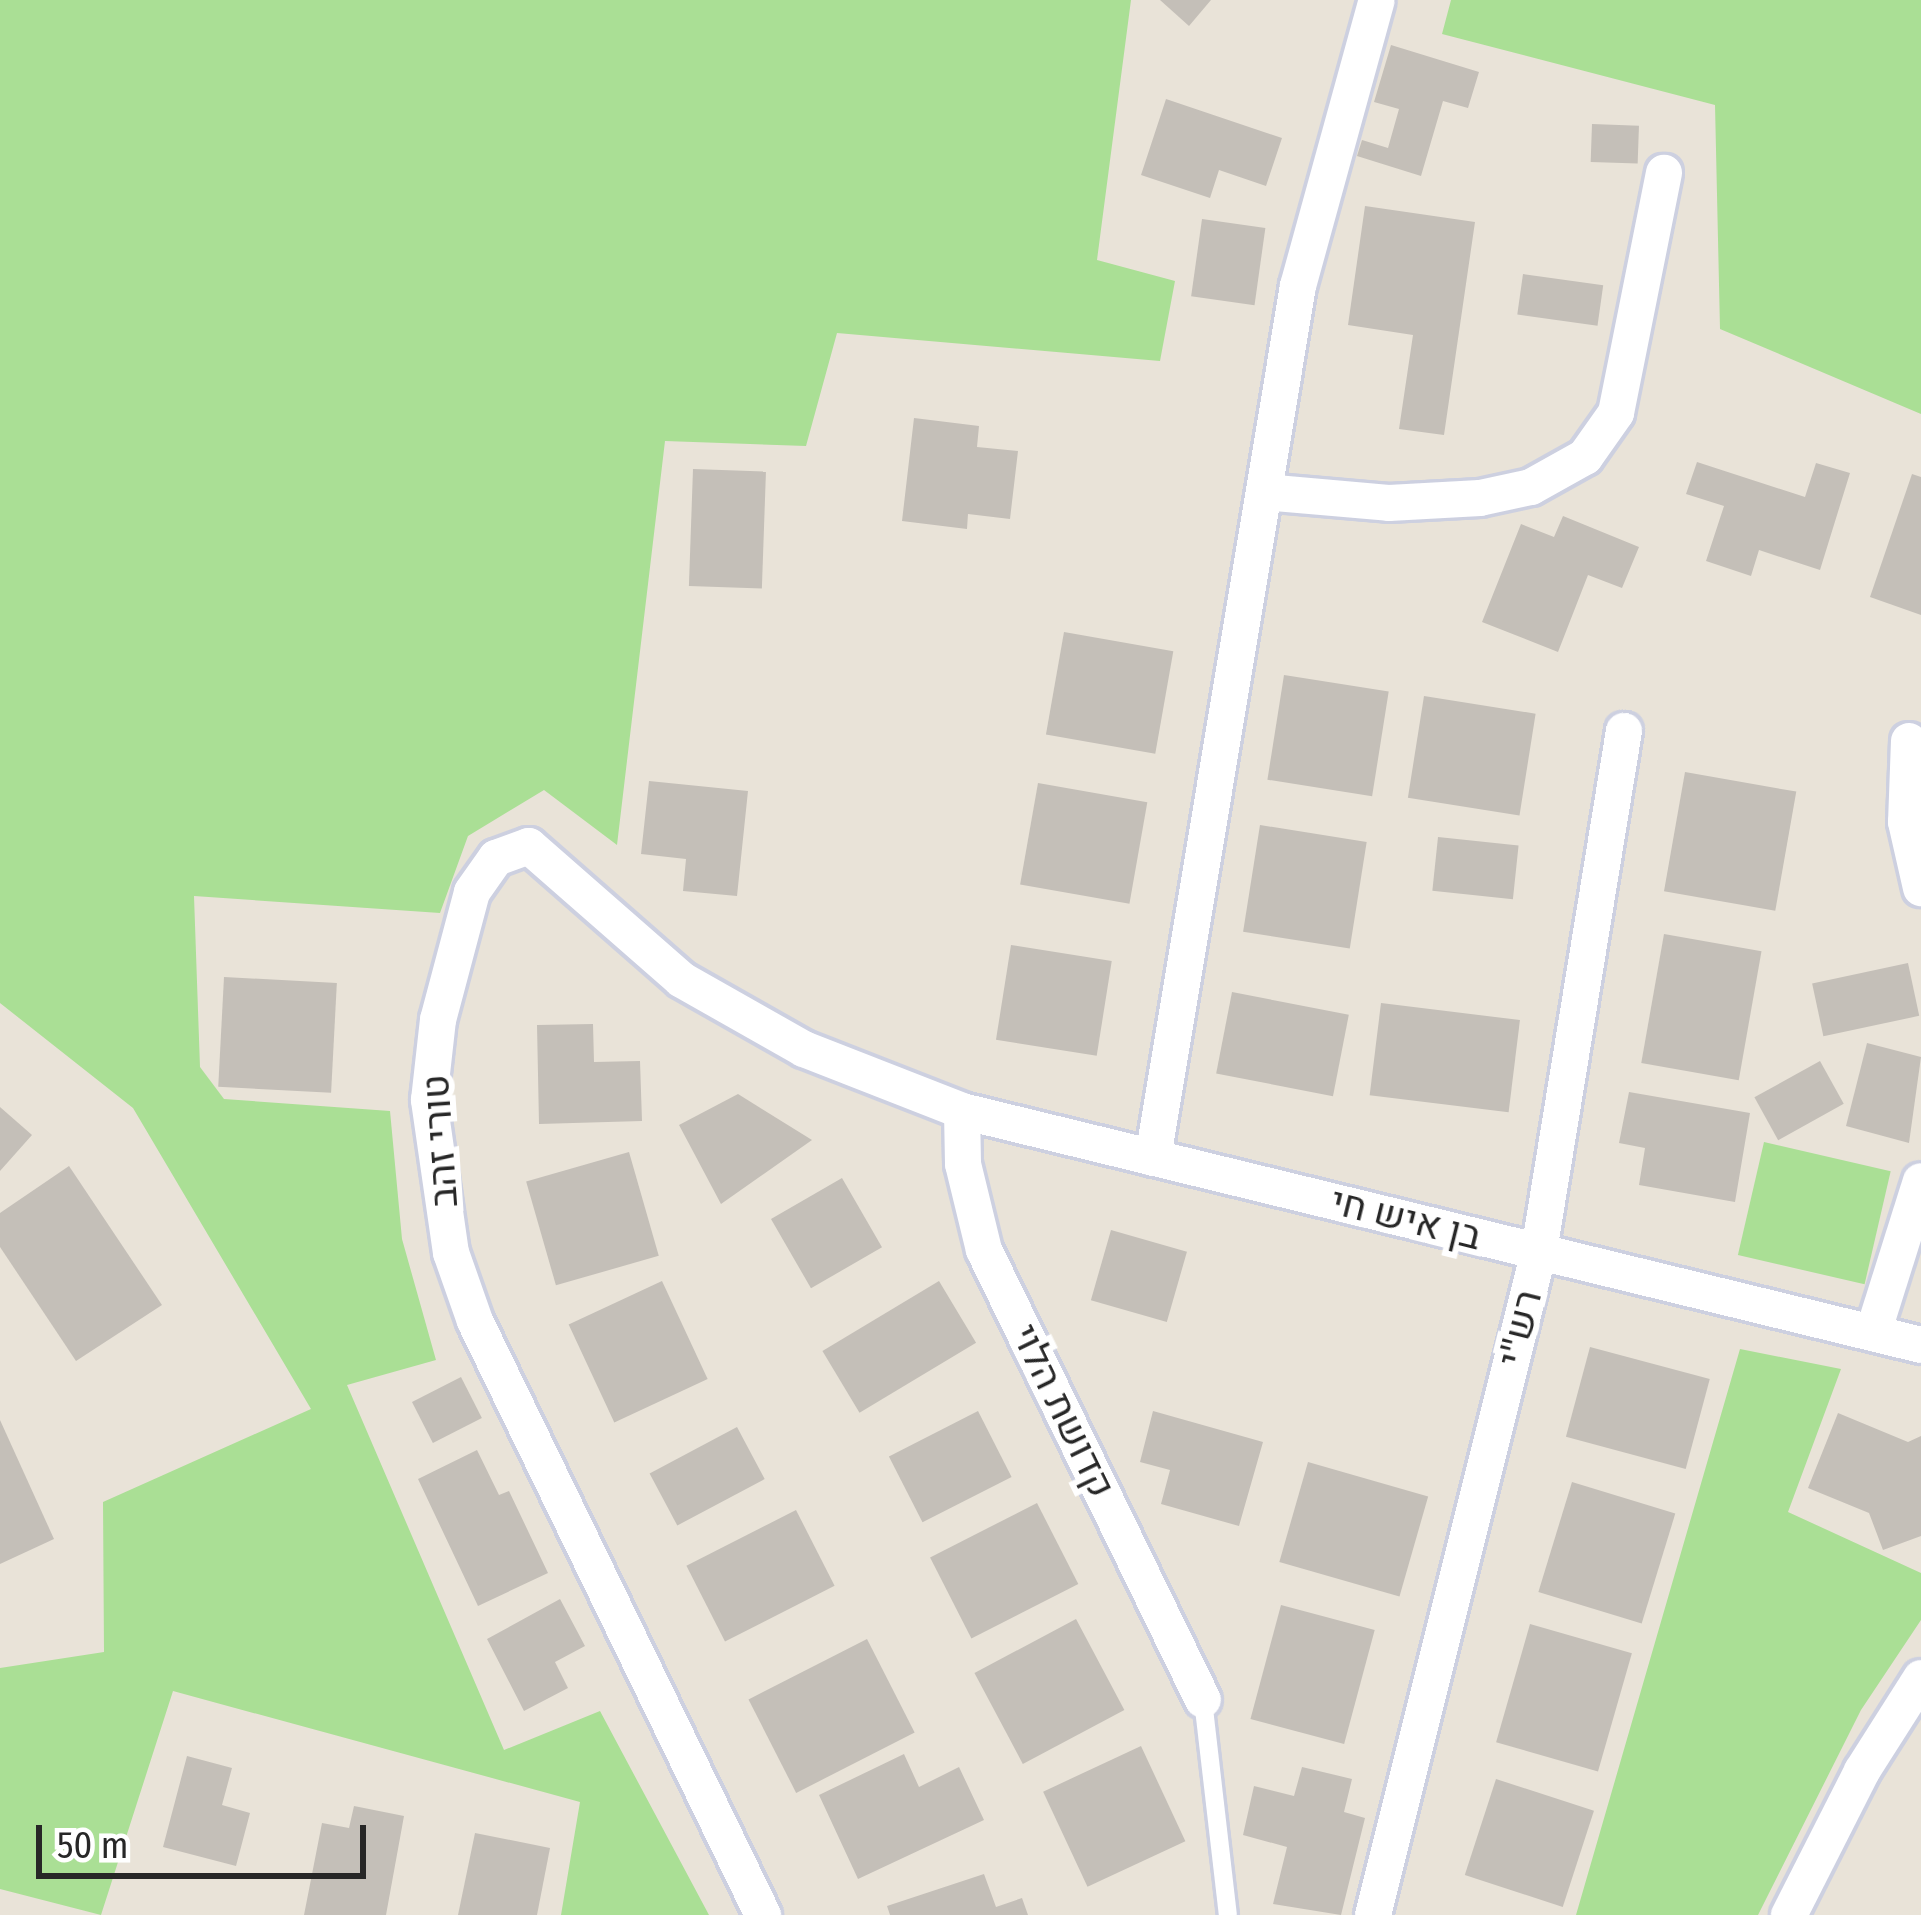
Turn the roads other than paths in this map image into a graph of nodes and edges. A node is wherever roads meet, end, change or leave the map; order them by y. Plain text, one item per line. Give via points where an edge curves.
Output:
1 (1376, 2) edge
2 (1664, 173) dead end
3 (1264, 492) junction
4 (1624, 731) dead end
5 (1909, 741) dead end
6 (1921, 888) edge
7 (962, 1111) junction
8 (1154, 1157) junction
9 (1921, 1181) edge
10 (1539, 1252) junction
11 (1874, 1333) junction
12 (1921, 1345) edge
13 (1921, 1678) edge
14 (1203, 1700) joint
15 (763, 1915) edge
16 (1228, 1915) edge
17 (1372, 1915) edge
18 (1789, 1915) edge

1 - 3 street via 1298,286
2 - 3 street via 1616,413 1585,457 1531,487 1480,499 1389,503
3 - 8 street
4 - 10 street, רש"י
5 - 6 street via 1906,822
7 - 8 street, בן איש חי
7 - 14 street, קדושת הלוי via 963,1164 984,1250
7 - 15 street, טורי זהב via 805,1049 682,980 529,846 496,858 472,892 438,1019 429,1100 451,1253 483,1338
8 - 10 street, בן איש חי
9 - 11 street
10 - 11 street, בן איש חי
10 - 17 street, רש"י
11 - 12 street, בן איש חי
13 - 18 street
14 - 16 lane

